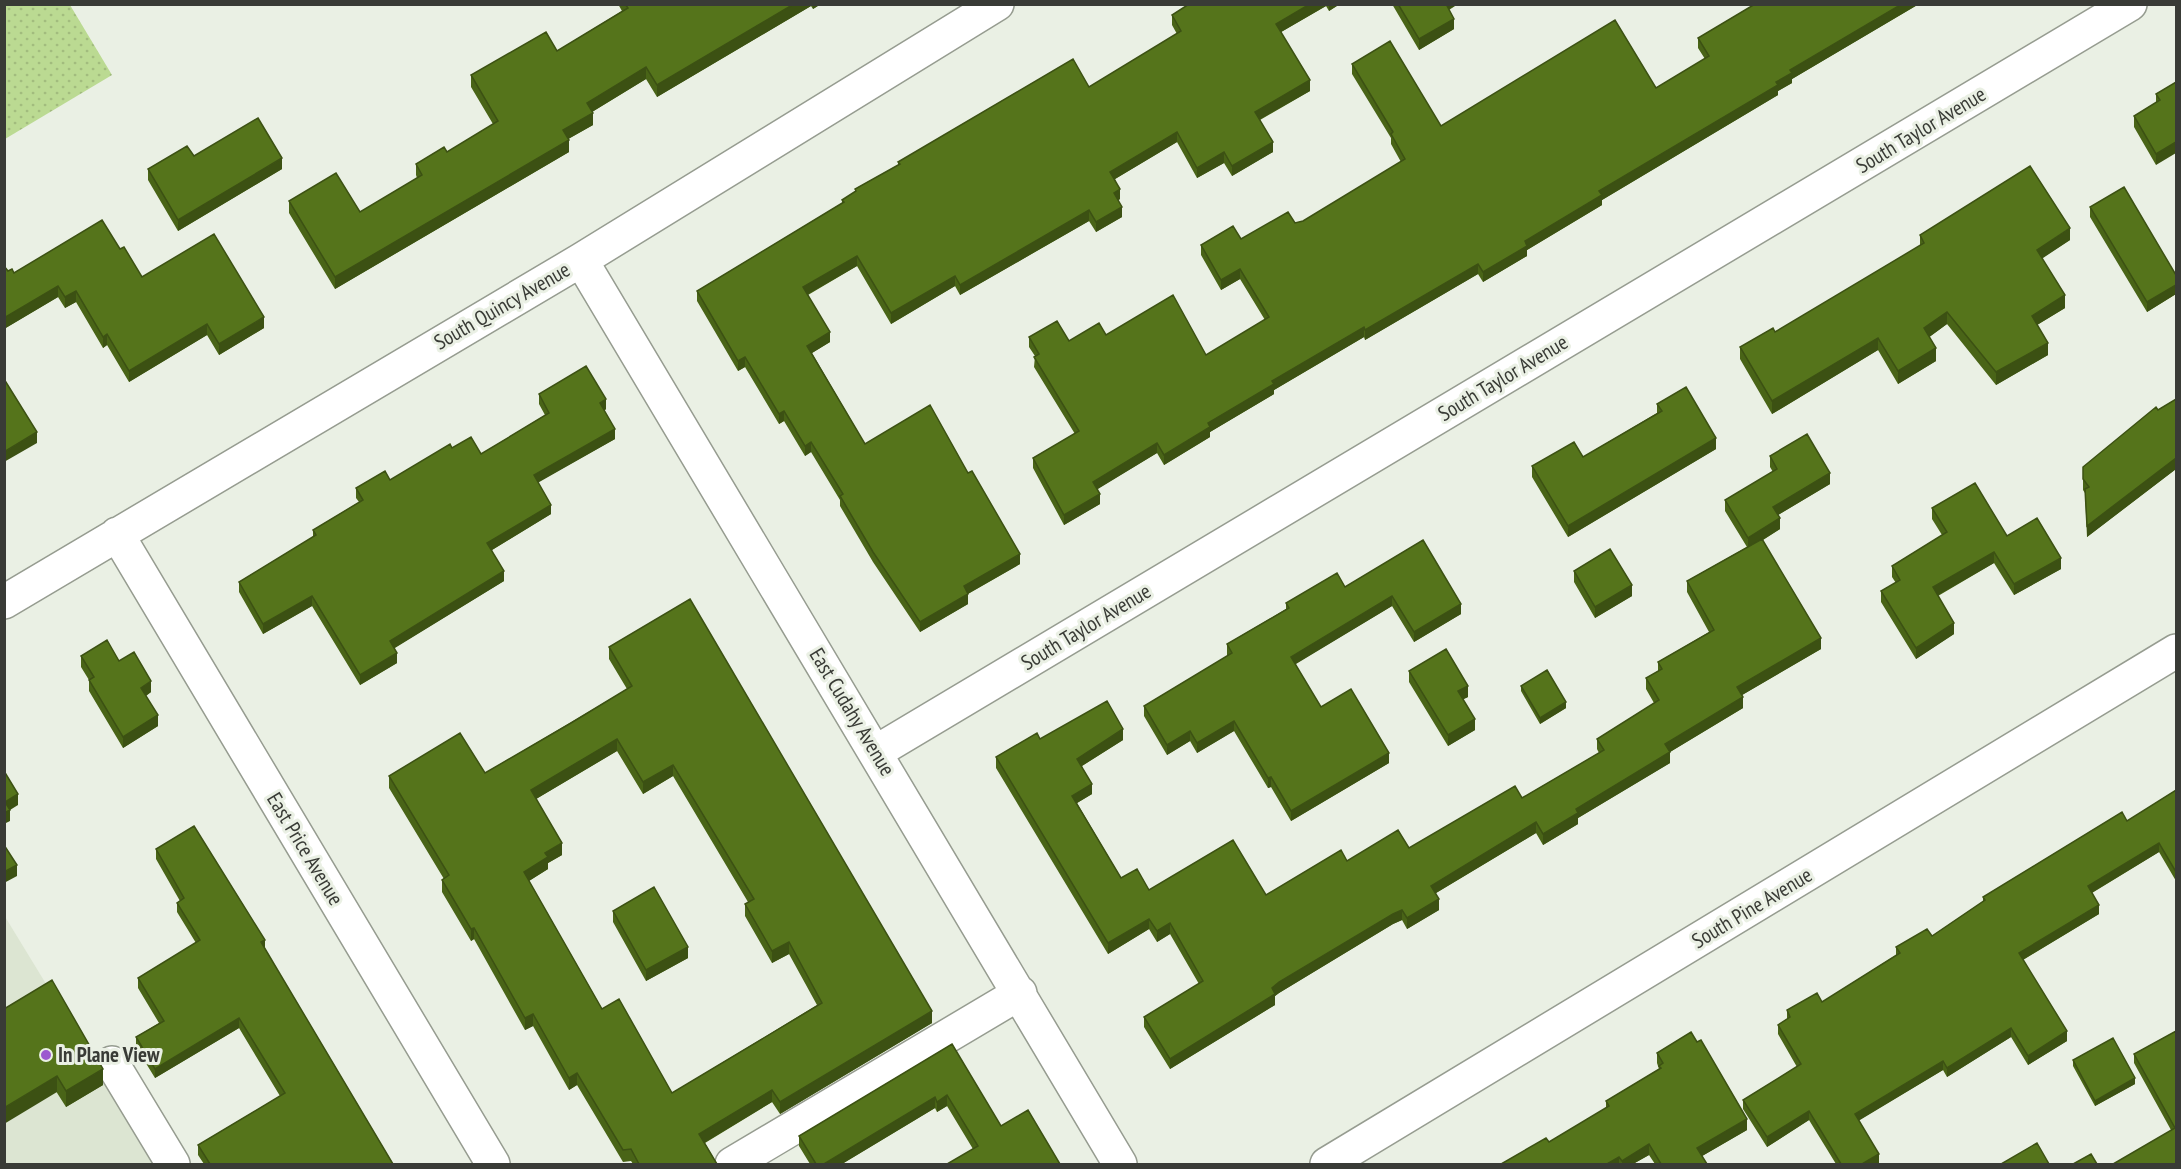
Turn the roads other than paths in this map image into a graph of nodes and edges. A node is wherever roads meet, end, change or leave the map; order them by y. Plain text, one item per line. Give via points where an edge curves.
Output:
1 (997, 4) edge
2 (2130, 4) edge
3 (581, 260) junction
4 (117, 534) junction
5 (4, 602) edge
6 (2176, 651) edge
7 (876, 752) junction
8 (1020, 993) junction
9 (112, 1063) dead end
10 (173, 1164) edge
11 (493, 1164) edge
12 (732, 1164) edge
13 (1120, 1164) edge
14 (1327, 1164) edge

1 - 3 street, South Quincy Avenue
2 - 7 street, South Taylor Avenue
3 - 4 street, South Quincy Avenue
3 - 7 street, East Cudahy Avenue
4 - 5 street, South Quincy Avenue
4 - 11 street, East Price Avenue
6 - 14 street, South Pine Avenue
7 - 8 street, East Cudahy Avenue
8 - 12 street
8 - 13 street, East Cudahy Avenue
9 - 10 street

